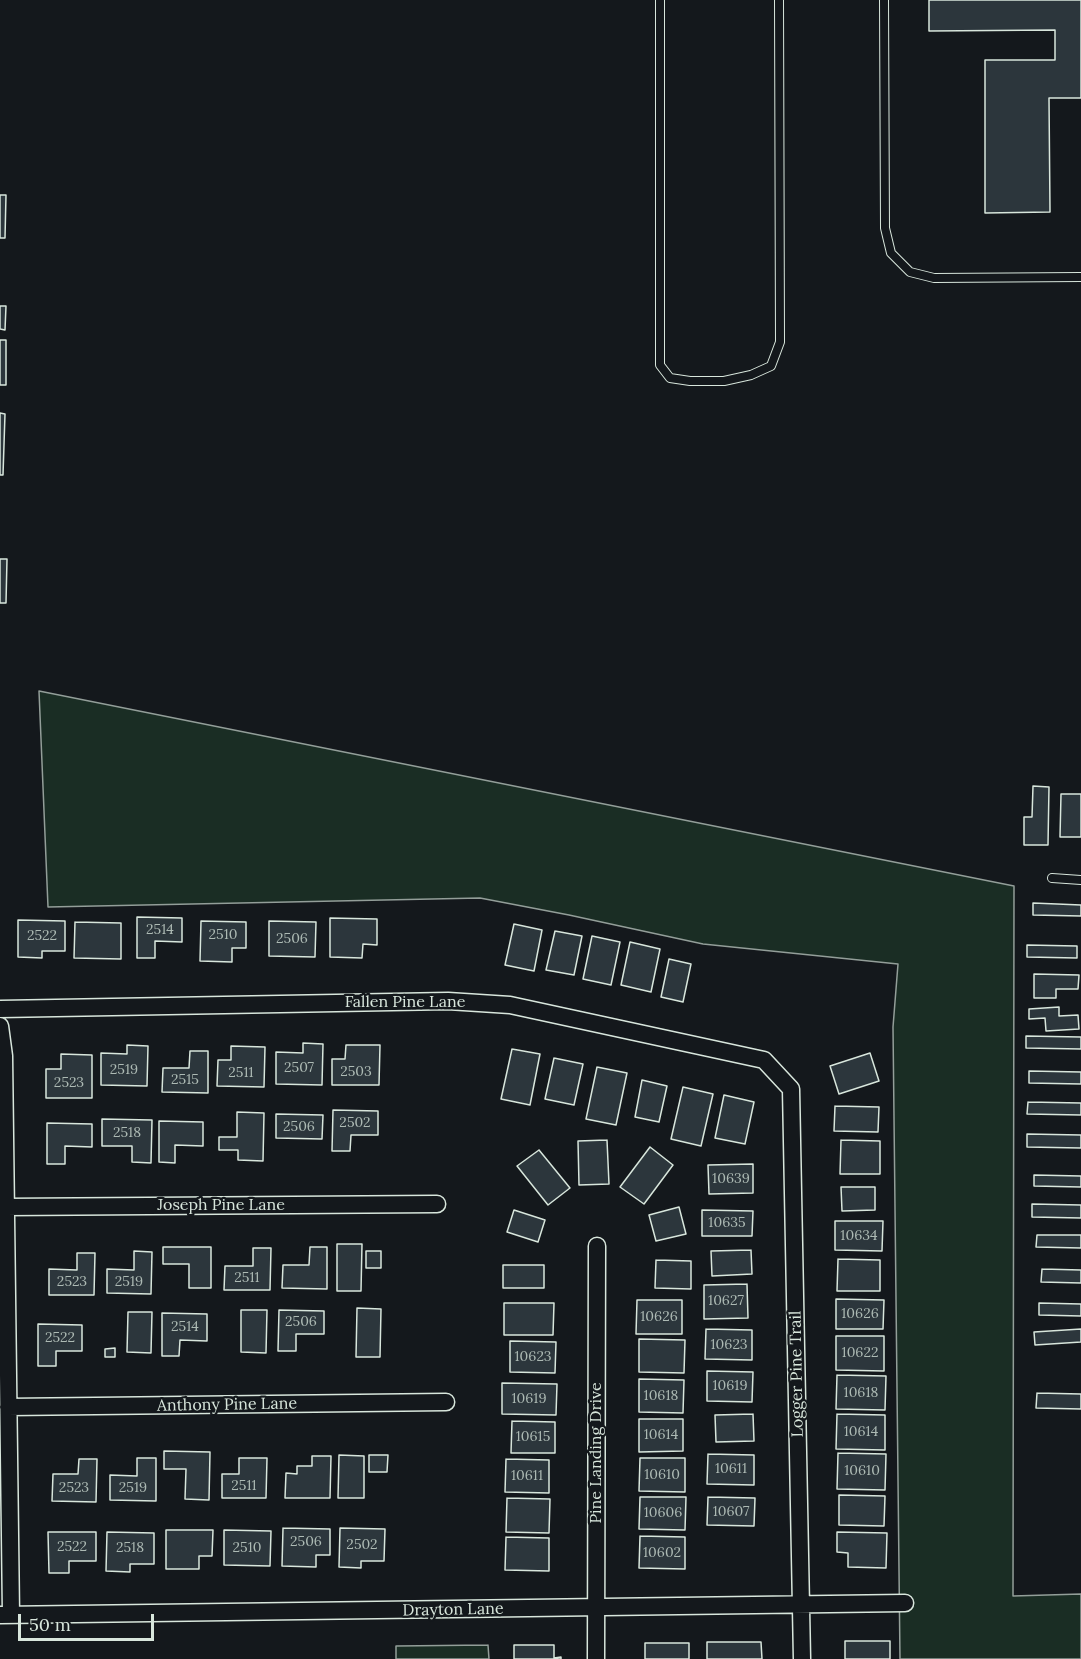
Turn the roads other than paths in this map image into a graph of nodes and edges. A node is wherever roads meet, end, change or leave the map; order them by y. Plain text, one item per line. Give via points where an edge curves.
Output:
1 (660, 0) edge
2 (779, 0) edge
3 (884, 0) edge
4 (1081, 277) edge
5 (1052, 878) dead end
6 (1081, 880) edge
7 (0, 1009) edge
8 (0, 1026) edge
9 (791, 1089) joint
10 (437, 1204) dead end
11 (5, 1207) junction
12 (597, 1246) dead end
13 (446, 1402) dead end
14 (8, 1407) junction
15 (905, 1603) dead end
16 (802, 1605) junction
17 (595, 1608) junction
18 (5, 1615) edge
19 (596, 1659) edge
20 (802, 1659) edge

1 - 2 lane via 660,365 670,378 690,381 724,381 751,375 771,366 780,342
3 - 4 lane via 885,228 891,253 910,272 934,278
5 - 6 lane
7 - 9 street, Fallen Pine Lane via 448,1001 510,1005 765,1060
8 - 11 street via 4,1056
9 - 16 street, Logger Pine Trail
10 - 11 street, Joseph Pine Lane
11 - 14 street
12 - 17 street, Pine Landing Drive
13 - 14 street, Anthony Pine Lane
14 - 18 street
15 - 16 street, Drayton Lane
16 - 17 street, Drayton Lane
16 - 20 street, Logger Pine Trail
17 - 18 street, Drayton Lane
17 - 19 street, Pine Landing Drive

